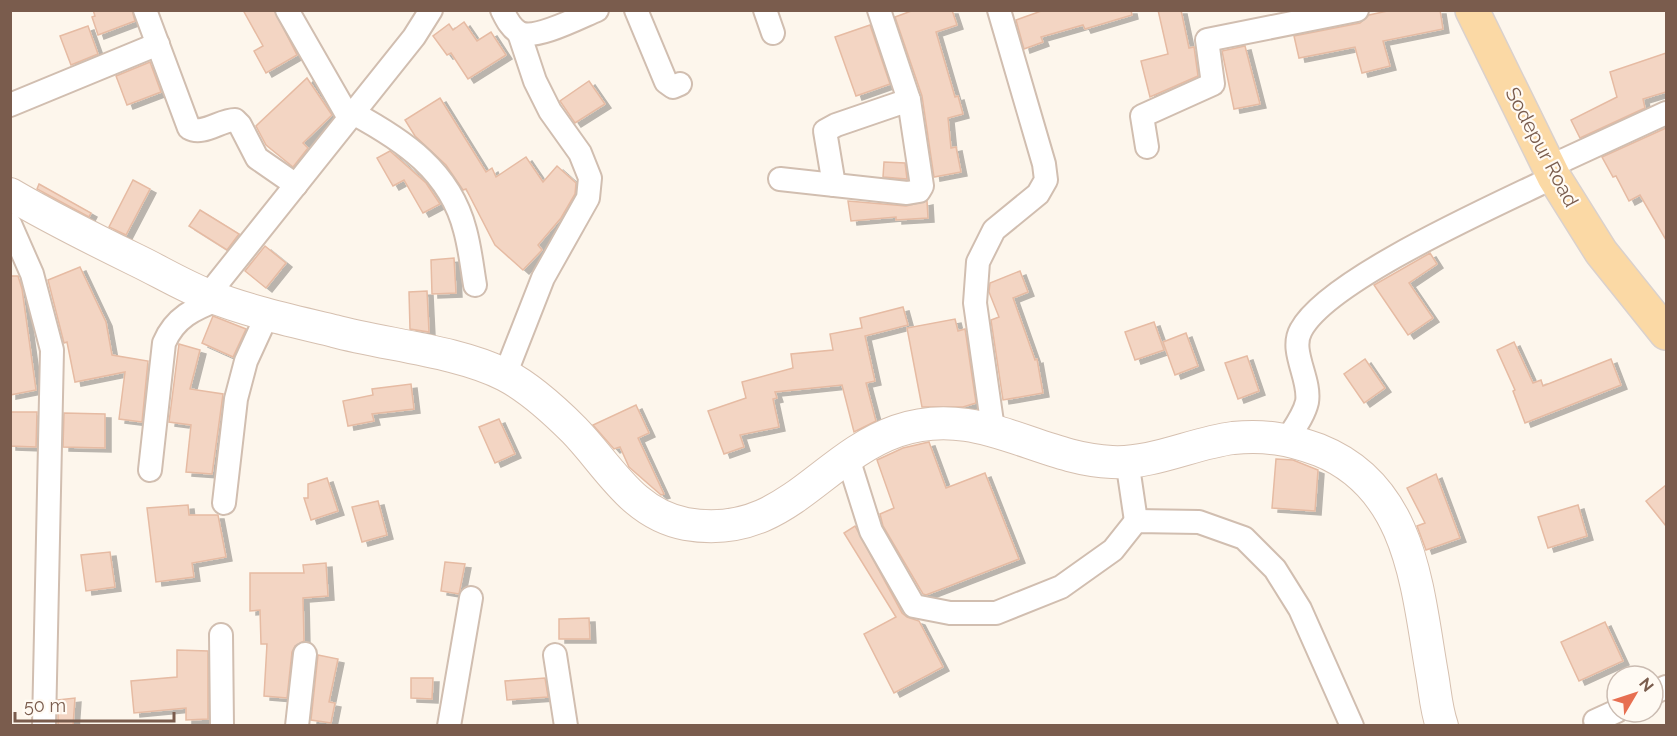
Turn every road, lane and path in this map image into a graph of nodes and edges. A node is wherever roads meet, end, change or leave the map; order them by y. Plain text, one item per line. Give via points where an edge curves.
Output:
1 (145, 10) edge
2 (286, 10) edge
3 (431, 10) edge
4 (502, 10) edge
5 (597, 10) edge
6 (636, 10) edge
7 (765, 10) edge
8 (879, 10) edge
9 (999, 10) edge
10 (1357, 10) edge
11 (1473, 10) edge
12 (519, 33) junction
13 (773, 33) dead end
14 (158, 44) junction
15 (680, 84) dead end
16 (909, 100) junction
17 (10, 105) edge
18 (1666, 113) edge
19 (351, 116) junction
20 (1147, 147) dead end
21 (1552, 172) junction
22 (780, 179) dead end
23 (296, 184) junction
24 (834, 185) junction
25 (10, 194) edge
26 (12, 229) edge
27 (475, 285) dead end
28 (214, 297) junction
29 (268, 313) junction
30 (1665, 328) edge
31 (505, 375) junction
32 (993, 429) junction
33 (1288, 438) junction
34 (848, 458) junction
35 (1127, 460) junction
36 (150, 470) dead end
37 (224, 503) dead end
38 (1136, 521) junction
39 (471, 598) dead end
40 (221, 634) dead end
41 (305, 654) dead end
42 (555, 655) dead end
43 (1605, 717) edge
44 (1595, 722) dead end
45 (44, 726) edge
46 (222, 726) edge
47 (297, 726) edge
48 (449, 726) edge
49 (566, 726) edge
50 (1352, 726) edge
51 (1442, 726) edge

1 - 14 street
2 - 19 street
3 - 19 street
4 - 12 street
5 - 12 street via 534,34
6 - 15 street via 666,82 673,87
7 - 13 street
8 - 16 street
9 - 32 street via 1046,180 1038,194 994,230 978,262 975,303
10 - 20 street via 1207,40 1213,84 1142,116
11 - 21 main road, Sodepur Road
12 - 31 street via 535,81 590,178 588,198 543,278
14 - 17 street
14 - 23 street via 189,128 201,130 235,120 257,158
16 - 24 street via 825,131
16 - 24 street via 922,175 919,191
18 - 21 street
19 - 23 street
19 - 27 street via 392,134 440,178 456,204 465,230
21 - 30 main road, Sodepur Road via 1601,252
21 - 33 street via 1337,292 1314,312 1299,332 1307,401
22 - 24 street
23 - 28 street
25 - 28 street
26 - 45 street via 32,274 52,350
28 - 29 street
28 - 36 street via 180,318 164,343
29 - 31 street via 466,361
29 - 37 street via 246,362 236,399
31 - 34 street via 575,430 640,504 661,517 684,524 715,527 750,521 783,507
32 - 34 street via 949,423 901,430
32 - 35 street via 1067,453 1113,462
33 - 35 street via 1232,438
33 - 51 street via 1341,459 1379,491 1407,543
34 - 38 street via 871,531 914,606 950,613 996,613 1061,587 1113,550
35 - 38 street
38 - 50 street via 1198,522 1244,538 1275,569 1300,609
39 - 48 street
40 - 46 street
41 - 47 street
42 - 49 street
43 - 44 street

